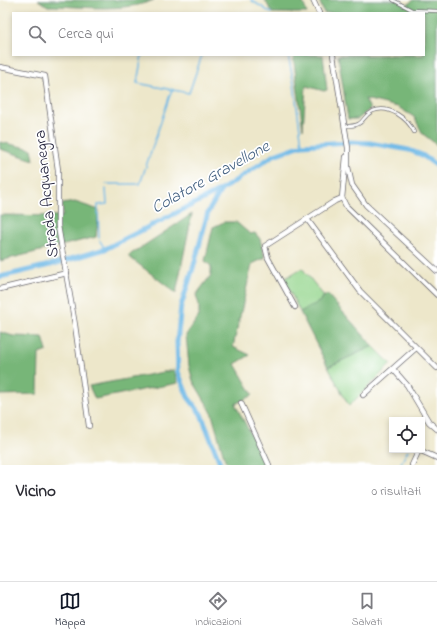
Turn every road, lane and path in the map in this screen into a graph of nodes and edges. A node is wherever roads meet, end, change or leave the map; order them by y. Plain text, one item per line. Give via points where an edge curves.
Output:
1 (313, 0) edge
2 (393, 0) edge
3 (437, 11) edge
4 (319, 12) edge
5 (333, 56) edge
6 (0, 67) edge
7 (345, 126) junction
8 (414, 132) dead end
9 (348, 148) junction
10 (342, 198) junction
11 (307, 219) junction
12 (437, 271) edge
13 (67, 273) junction
14 (0, 289) edge
15 (437, 295) edge
16 (295, 308) dead end
17 (416, 348) junction
18 (393, 368) junction
19 (437, 368) edge
20 (364, 396) dead end
21 (241, 403) dead end
22 (89, 426) dead end
23 (437, 429) edge
24 (437, 458) edge
25 (270, 465) edge
26 (412, 465) edge

1 - 4 street
2 - 3 lane via 412,10
5 - 7 street
6 - 13 street, Strada Acquanegra via 45,76 58,170 58,226
7 - 8 lane via 362,123 369,114 380,110 404,118
7 - 9 street
9 - 10 street
9 - 12 street via 349,176 357,193 366,205
10 - 11 street
10 - 15 street via 346,206
11 - 16 street via 265,246 268,258
11 - 17 street via 350,279
13 - 14 street
13 - 22 street, Strada Acquanegra
17 - 18 street
17 - 19 street
18 - 20 street
18 - 23 street via 408,385 429,422
21 - 25 street
24 - 26 street via 419,450

